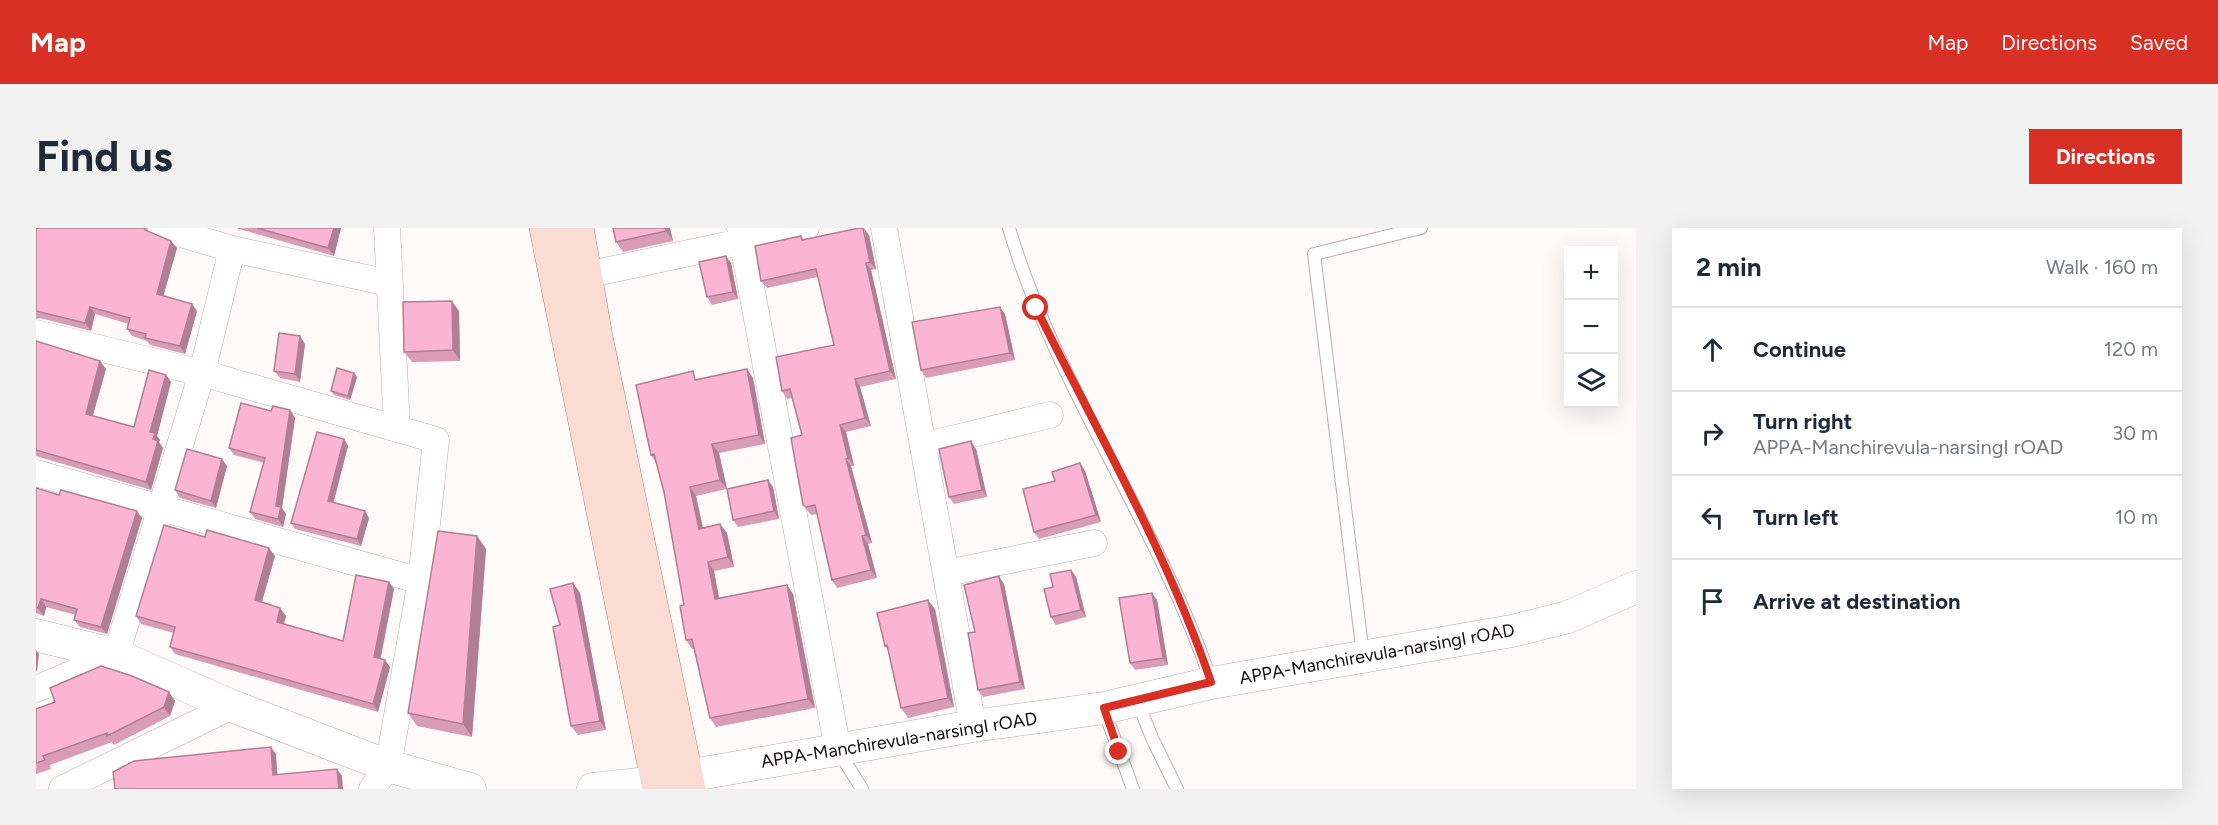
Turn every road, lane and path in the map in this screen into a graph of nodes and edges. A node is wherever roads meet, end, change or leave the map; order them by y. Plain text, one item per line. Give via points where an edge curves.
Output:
1 (161, 228) edge
2 (387, 228) edge
3 (546, 228) edge
4 (577, 228) edge
5 (806, 228) edge
6 (884, 228) edge
7 (1009, 228) edge
8 (1421, 228) edge
9 (741, 235) edge
10 (232, 249) junction
11 (586, 275) junction
12 (389, 283) junction
13 (36, 333) edge
14 (202, 373) junction
15 (1050, 415) dead end
16 (397, 429) junction
17 (923, 446) junction
18 (36, 473) edge
19 (160, 508) junction
20 (1094, 543) dead end
21 (946, 573) junction
22 (421, 582) junction
23 (1636, 587) edge
24 (36, 635) edge
25 (116, 655) junction
26 (1363, 656) junction
27 (1211, 682) junction
28 (36, 689) edge
29 (1137, 700) junction
30 (232, 706) junction
31 (1104, 708) junction
32 (973, 726) junction
33 (838, 750) junction
34 (377, 783) edge
35 (673, 784) edge
36 (62, 789) edge
37 (470, 789) edge
38 (593, 789) edge
39 (862, 789) edge
40 (1133, 789) edge
41 (1177, 789) edge

1 - 10 street
2 - 12 street
3 - 35 main road
4 - 11 main road
5 - 9 street
6 - 17 street
7 - 27 lane via 1036,308 1155,543 1191,623
8 - 26 lane via 1314,254
9 - 11 street
9 - 33 street
10 - 12 street
10 - 14 street
11 - 35 main road
12 - 16 street
13 - 14 street
14 - 16 street
14 - 19 street
15 - 17 street
16 - 22 street via 436,440
17 - 21 street
18 - 19 street
19 - 22 street
19 - 25 street
20 - 21 street
21 - 32 street
22 - 34 street
23 - 26 street, APPA-Manchirevula-narsingI rOAD via 1568,617 1512,631
24 - 25 street
25 - 28 street
25 - 30 street
26 - 27 street, APPA-Manchirevula-narsingI rOAD
27 - 29 street, APPA-Manchirevula-narsingI rOAD
29 - 31 street, APPA-Manchirevula-narsingI rOAD
29 - 41 lane
30 - 34 street
30 - 36 street
31 - 32 street, APPA-Manchirevula-narsingI rOAD
31 - 40 lane
32 - 33 street, APPA-Manchirevula-narsingI rOAD
33 - 35 street, APPA-Manchirevula-narsingI rOAD
33 - 39 lane
34 - 37 street
35 - 38 street, APPA-Manchirevula-narsingI rOAD

